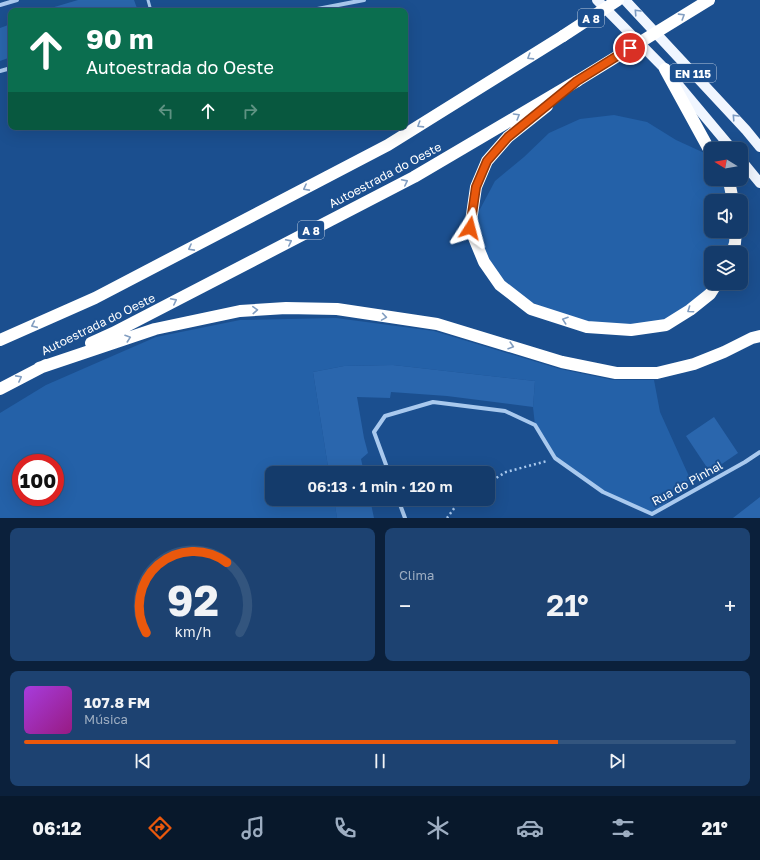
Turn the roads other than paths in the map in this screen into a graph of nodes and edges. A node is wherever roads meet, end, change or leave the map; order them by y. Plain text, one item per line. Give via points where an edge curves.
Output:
1 (17, 0) edge
2 (364, 0) edge
3 (597, 0) edge
4 (618, 0) edge
5 (625, 0) edge
6 (709, 0) edge
7 (0, 5) edge
8 (323, 8) edge
9 (665, 69) junction
10 (577, 81) junction
11 (705, 142) edge
12 (726, 142) edge
13 (760, 147) edge
14 (748, 168) edge
15 (760, 183) edge
16 (713, 290) edge
17 (760, 336) edge
18 (0, 340) edge
19 (38, 368) junction
20 (0, 388) edge
21 (760, 452) edge
22 (386, 466) edge
23 (400, 506) edge
24 (404, 518) edge

1 - 7 street
2 - 8 street
3 - 9 main road, EN 115
4 -> 18 highway, Autoestrada do Oeste / A 8, bridge via 388,145 95,298
13 -> 5 main road, EN 115
10 -> 6 highway, Autoestrada do Oeste / A 8, bridge
9 - 11 highway
9 - 12 main road, EN 115
16 -> 10 highway via 690,310 666,325 630,330 586,327 531,309 500,285 484,262 470,228 476,187 487,161 508,137
19 -> 10 highway, Autoestrada do Oeste / A 8 via 113,333 414,177
14 - 15 main road
19 -> 17 highway via 155,329 240,311 278,309 337,309 437,324 562,362 616,373 657,373 694,364
20 -> 19 highway, Autoestrada do Oeste / A 8
21 - 22 street, Rua do Pinhal via 652,514 603,492 555,458 535,425 505,411 433,402 385,416 374,432
23 - 24 street

